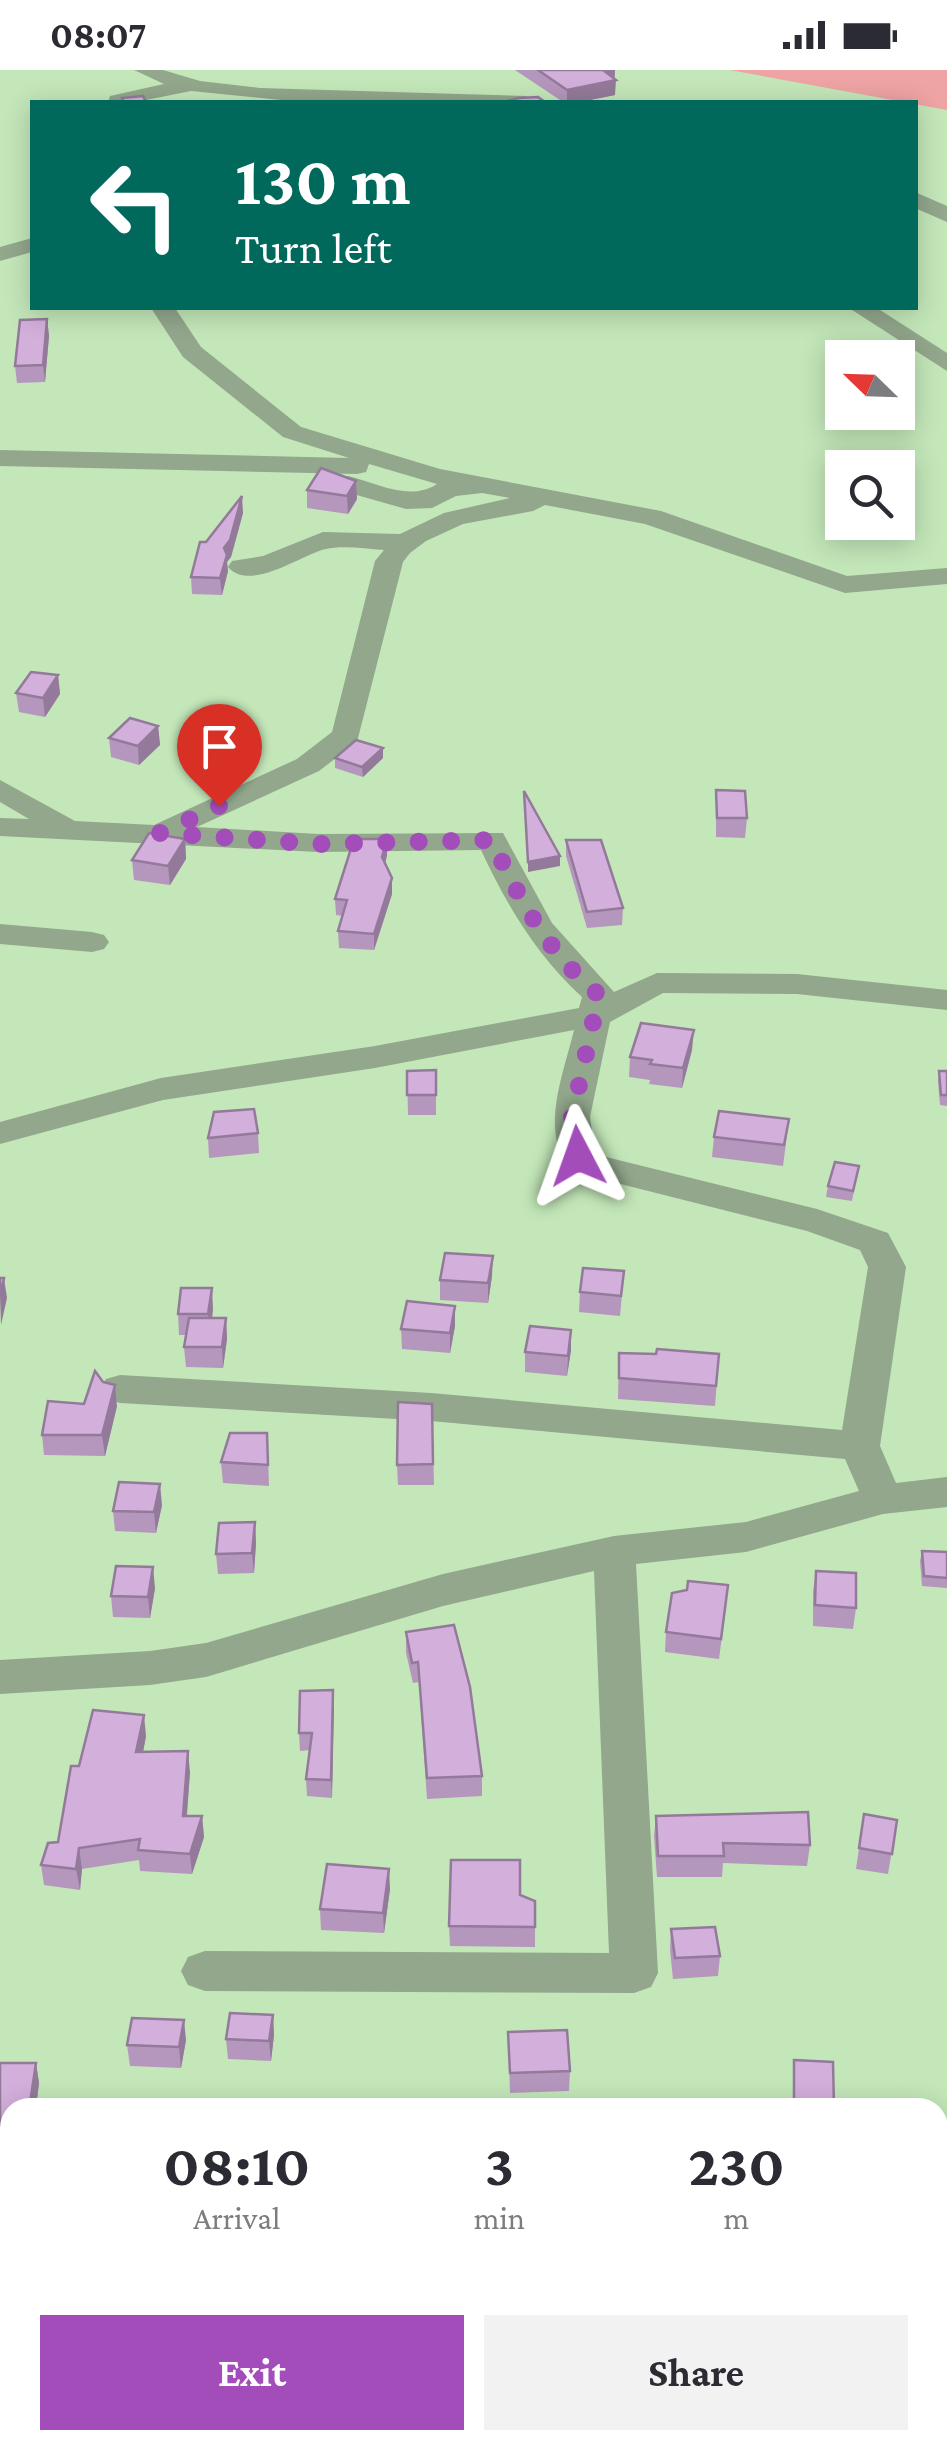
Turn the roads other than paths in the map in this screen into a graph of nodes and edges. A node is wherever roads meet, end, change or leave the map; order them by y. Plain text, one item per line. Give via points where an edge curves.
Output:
1 (118, 70) edge
2 (144, 70) edge
3 (501, 81) dead end
4 (190, 86) junction
5 (117, 100) edge
6 (122, 100) edge
7 (464, 100) edge
8 (524, 100) edge
9 (918, 200) edge
10 (947, 215) edge
11 (164, 310) edge
12 (864, 310) edge
13 (947, 364) edge
14 (0, 458) edge
15 (409, 468) junction
16 (348, 484) edge
17 (488, 486) junction
18 (567, 500) junction
19 (400, 542) junction
20 (242, 566) dead end
21 (947, 576) edge
22 (916, 581) junction
23 (947, 602) edge
24 (0, 790) edge
25 (0, 827) edge
26 (66, 827) junction
27 (160, 833) junction
28 (0, 934) edge
29 (92, 942) dead end
30 (947, 1000) edge
31 (596, 1015) junction
32 (0, 1132) edge
33 (120, 1390) dead end
34 (860, 1446) junction
35 (947, 1492) edge
36 (883, 1499) junction
37 (614, 1551) junction
38 (0, 1677) edge
39 (205, 1971) dead end

1 - 5 street
2 - 4 street
3 - 8 street
4 - 6 street
4 - 7 street
9 - 10 street
11 - 15 street via 192,352 292,432
12 - 13 street
14 - 15 street
15 - 17 street
16 - 17 street via 406,501
17 - 18 street
18 - 19 street via 466,515
18 - 22 street via 650,517 846,585
19 - 20 street via 323,540 269,564
19 - 27 street via 389,561 346,736 308,765
21 - 22 street
22 - 23 street
24 - 26 street
25 - 26 street
26 - 27 street
27 - 31 street via 318,844 492,840 522,904 569,970 599,995
28 - 29 street
30 - 31 street via 708,980 657,983
31 - 32 street via 161,1089
31 - 34 street via 572,1117 578,1156 590,1165 876,1242 886,1267
33 - 34 street via 431,1407
34 - 36 street
35 - 36 street
36 - 37 street via 746,1537
37 - 38 street via 444,1590 206,1660
37 - 39 street via 634,1972

